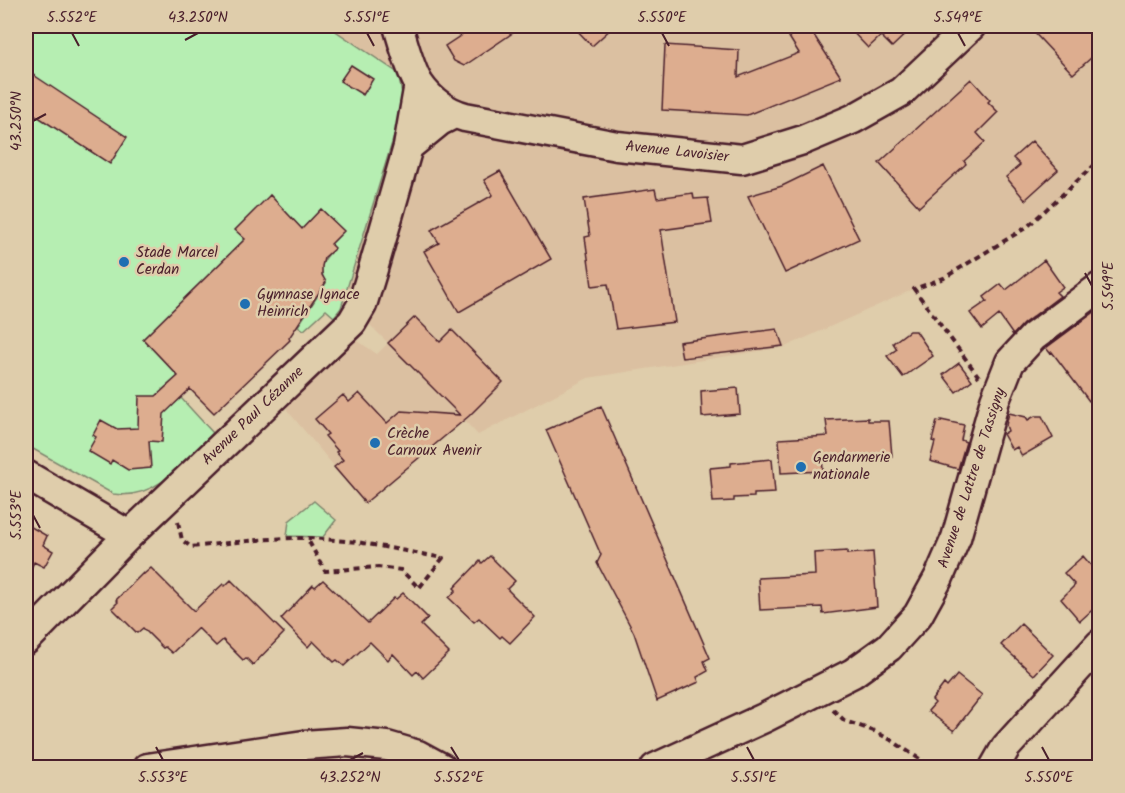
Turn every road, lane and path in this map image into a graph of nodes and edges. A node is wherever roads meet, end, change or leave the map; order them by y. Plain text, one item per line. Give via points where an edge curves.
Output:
1 (398, 26) edge
2 (971, 26) edge
3 (419, 84) junction
4 (454, 114) junction
5 (408, 147) junction
6 (1100, 160) edge
7 (1100, 287) edge
8 (995, 400) junction
9 (26, 475) edge
10 (178, 521) dead end
11 (129, 535) junction
12 (307, 538) junction
13 (26, 640) edge
14 (1100, 644) edge
15 (815, 693) junction
16 (147, 768) edge
17 (442, 768) edge
18 (655, 768) edge
19 (933, 768) edge
20 (994, 768) edge

1 - 3 street
2 - 4 street, Avenue Lavoisier via 901,92 803,141 742,159 617,146
3 - 4 street
3 - 5 street, Avenue Paul Cézanne
4 - 5 street
5 - 11 street, Avenue Paul Cézanne via 362,305 352,322
6 - 8 path via 1027,226 944,278 914,289
7 - 8 street, Avenue de Lattre de Tassigny via 1020,349 1010,362
8 - 15 street, Avenue de Lattre de Tassigny via 956,538 918,615 889,647 853,673
9 - 11 street
10 - 12 path via 182,540 191,547
11 - 13 street, Avenue Paul Cézanne
12 - 12 path via 357,542 443,558 419,588 401,570 378,567 324,571
14 - 20 street via 1006,747
15 - 18 street, Avenue de Lattre de Tassigny
15 - 19 path via 845,721 891,740
16 - 17 street via 347,741 387,746 418,755

